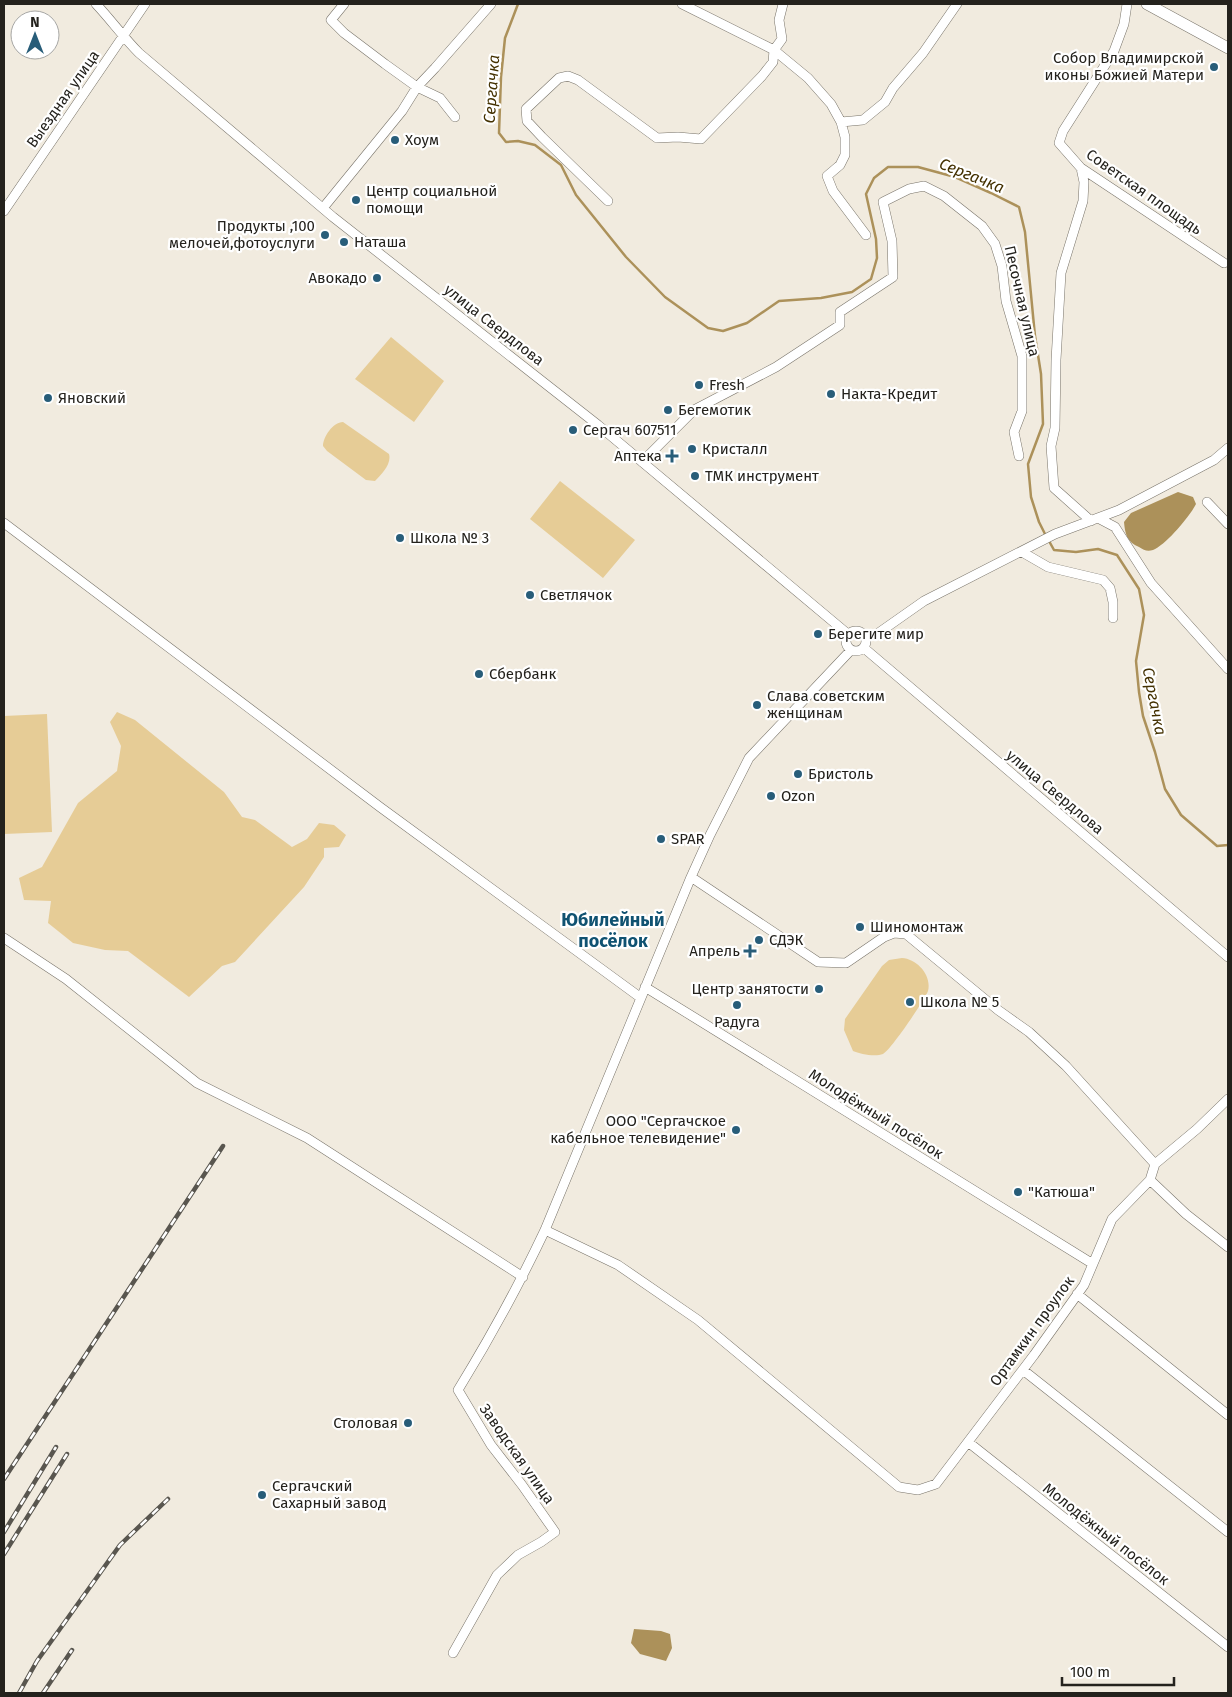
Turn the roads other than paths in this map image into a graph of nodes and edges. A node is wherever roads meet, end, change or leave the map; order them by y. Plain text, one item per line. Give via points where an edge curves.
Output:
1 (96, 4) edge
2 (145, 4) edge
3 (344, 4) edge
4 (492, 4) edge
5 (682, 4) edge
6 (783, 4) edge
7 (957, 4) edge
8 (1127, 4) edge
9 (1147, 4) edge
10 (123, 37) junction
11 (1227, 45) edge
12 (774, 50) junction
13 (417, 87) junction
14 (456, 117) dead end
15 (842, 122) junction
16 (1081, 168) junction
17 (608, 201) dead end
18 (323, 208) junction
19 (4, 211) edge
20 (866, 235) dead end
21 (1227, 262) edge
22 (1228, 448) edge
23 (1019, 456) dead end
24 (642, 462) junction
25 (1207, 502) dead end
26 (1095, 520) junction
27 (4, 524) edge
28 (1228, 524) edge
29 (1022, 552) junction
30 (1114, 618) dead end
31 (848, 635) junction
32 (866, 637) junction
33 (864, 648) junction
34 (851, 650) junction
35 (1228, 669) edge
36 (692, 876) junction
37 (4, 938) edge
38 (1228, 957) edge
39 (645, 987) junction
40 (641, 998) junction
41 (1228, 1099) edge
42 (1155, 1164) junction
43 (1150, 1180) junction
44 (545, 1230) junction
45 (1228, 1247) edge
46 (1093, 1264) junction
47 (523, 1277) junction
48 (1077, 1294) junction
49 (1023, 1370) junction
50 (1228, 1415) edge
51 (968, 1442) junction
52 (1228, 1532) edge
53 (1228, 1647) edge
54 (453, 1653) dead end

1 - 10 street, улица Свердлова
2 - 10 street, Выездная улица
3 - 13 street via 332,20 344,33
4 - 13 street
5 - 12 street
6 - 12 street via 779,20 782,39
7 - 15 street via 885,102 863,120
8 - 16 street, Советская площадь via 1114,51 1058,143
9 - 11 main road
10 - 18 street, улица Свердлова
10 - 19 street, Выездная улица
12 - 15 street via 808,78
12 - 17 street via 773,62 762,76 701,139 657,138 568,76 559,78 536,98 526,109 527,121
13 - 14 street via 440,98
13 - 18 street via 402,111
15 - 20 street via 846,137 845,155 840,165 826,176 833,191
16 - 21 street, Советская площадь
16 - 26 street via 1083,201 1061,273 1055,428 1051,446 1054,488
18 - 24 street, улица Свердлова
22 - 26 street via 1214,460
23 - 24 street, Песочная улица via 1014,432 1022,410 1022,356 1006,301 1002,266 995,244 982,226 944,196 924,186 909,189 883,202 892,241 893,277 840,312 840,325 776,367 694,410
24 - 31 street, улица Свердлова
25 - 28 street
26 - 29 street via 1055,534
26 - 35 street via 1115,527 1151,583
27 - 40 street via 380,807
29 - 30 street via 1048,567 1103,580 1110,588
29 - 32 street via 924,601 877,634
31 - 32 street via 861,632
31 - 34 street via 847,646
32 - 33 street
33 - 34 street
33 - 38 street, улица Свердлова
34 - 36 street via 749,758
36 - 39 street
36 - 42 street via 818,962 846,963 894,932 906,934 1029,1032 1066,1066
37 - 47 street via 66,979 197,1082 307,1138
39 - 40 street
39 - 46 street, Молодёжный посёлок
40 - 44 street
41 - 42 street
42 - 43 street, Ортамкин проулок
43 - 45 street
43 - 46 street, Ортамкин проулок via 1112,1219
44 - 47 street
44 - 51 street, Ортамкин проулок via 618,1264 698,1320 899,1487 918,1490 936,1484
46 - 48 street, Ортамкин проулок
47 - 54 street, Заводская улица via 458,1390 491,1445 555,1532 518,1555 497,1574
48 - 49 street, Ортамкин проулок
48 - 50 street
49 - 51 street, Ортамкин проулок
49 - 52 street
51 - 53 street, Молодёжный посёлок

